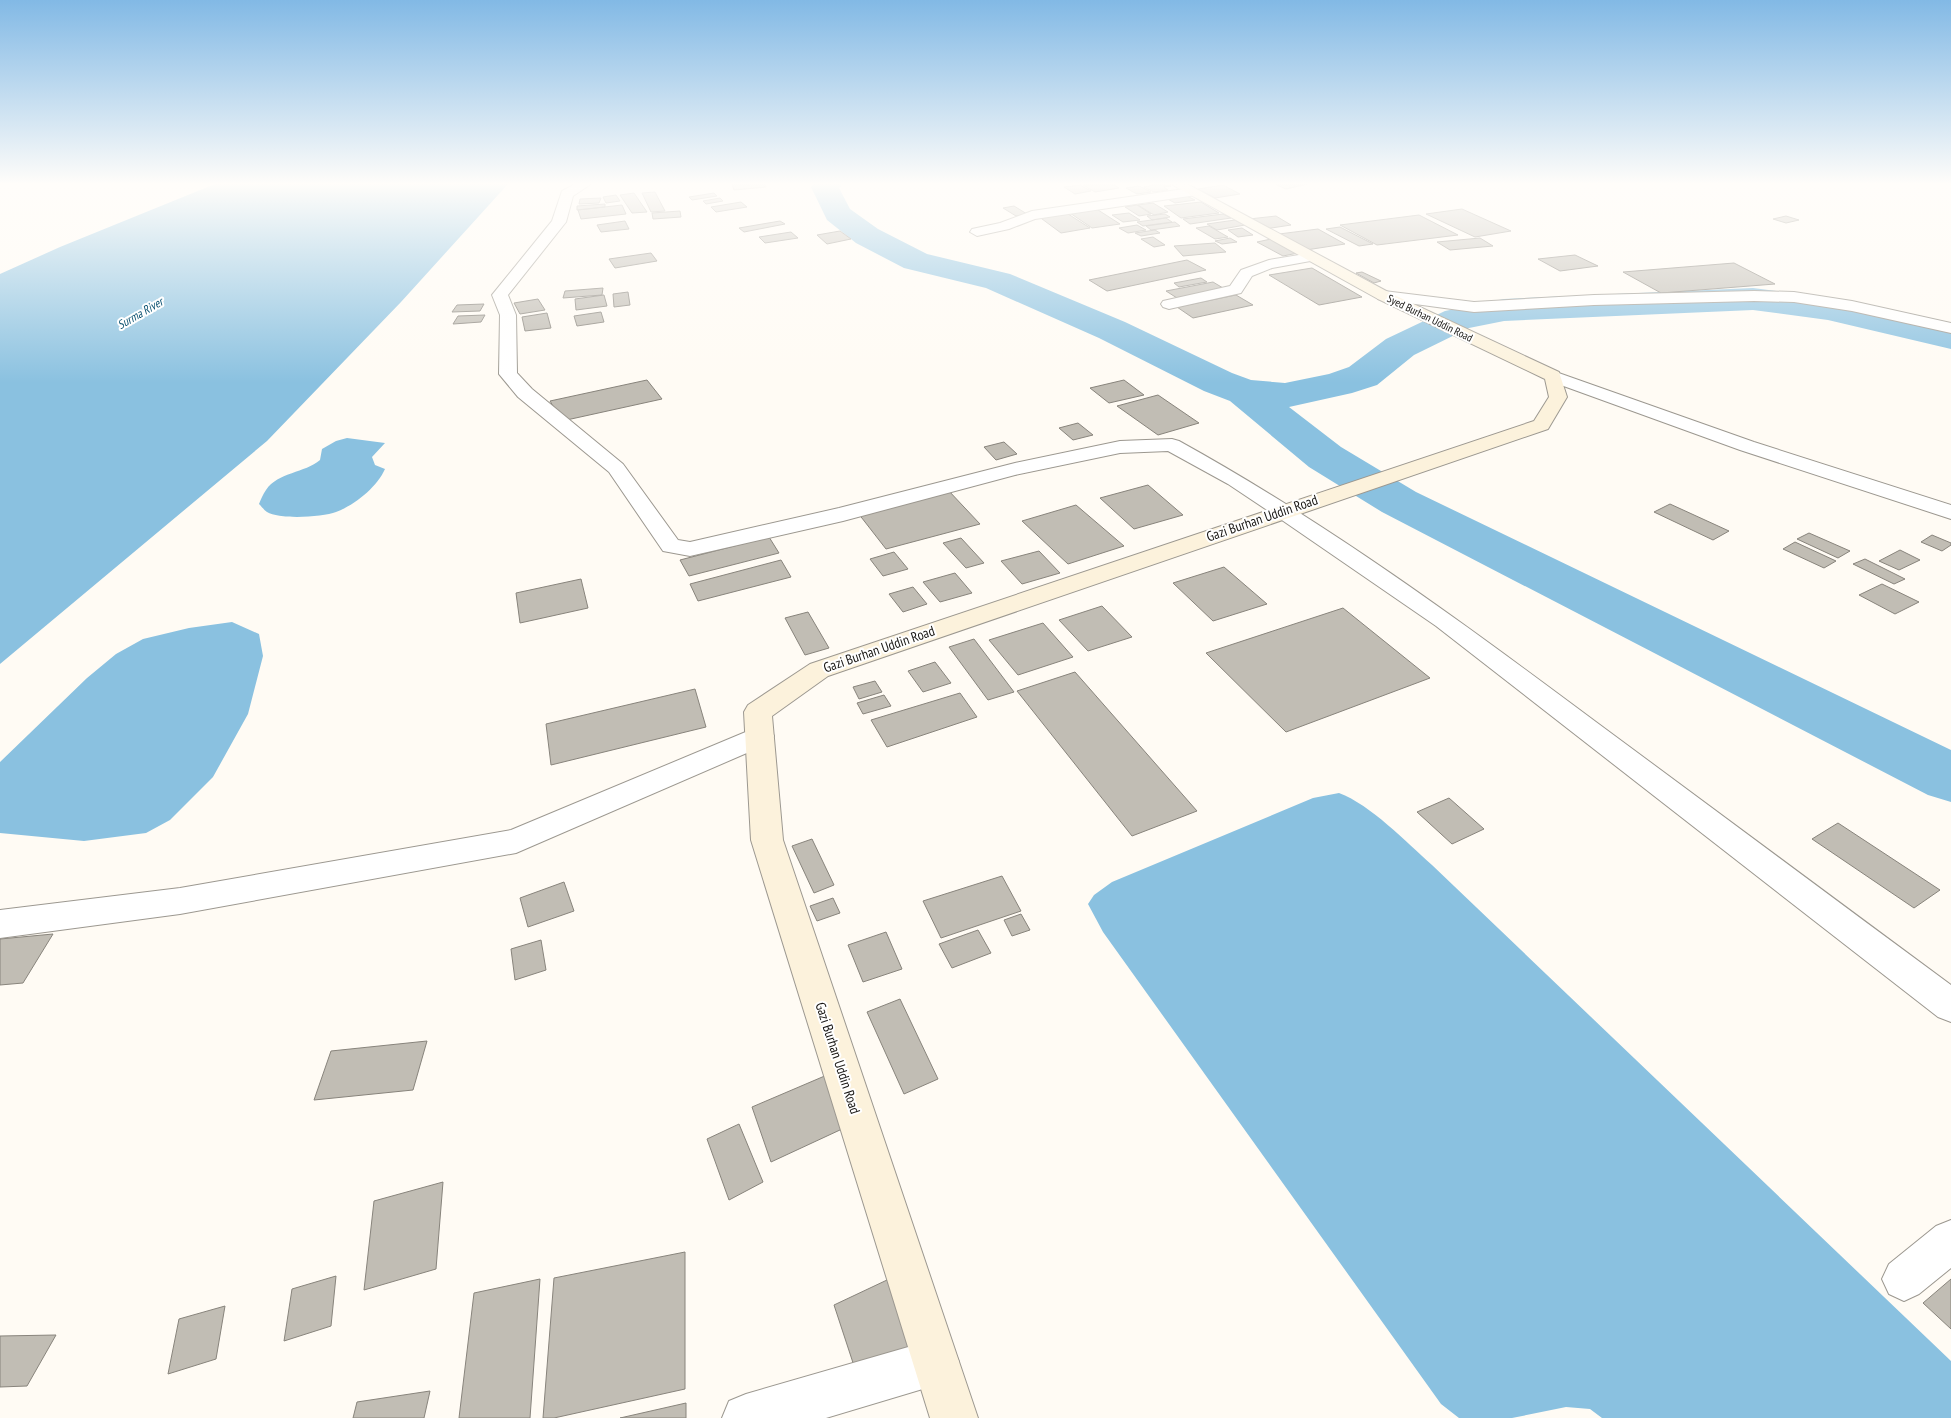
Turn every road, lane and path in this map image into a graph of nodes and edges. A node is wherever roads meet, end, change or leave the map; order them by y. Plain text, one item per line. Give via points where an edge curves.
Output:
1 (536, 250) edge
2 (1298, 250) edge
3 (1311, 257) junction
4 (1389, 299) junction
5 (1169, 304) dead end
6 (1951, 328) edge
7 (1553, 376) junction
8 (1299, 506) junction
9 (1951, 512) edge
10 (760, 736) junction
11 (0, 924) edge
12 (1951, 1006) edge
13 (1951, 1241) edge
14 (1904, 1279) dead end
15 (936, 1362) junction
16 (746, 1418) edge
17 (954, 1418) edge

1 - 8 street via 500,295 508,315 508,374 524,393 616,468 671,546 690,549 843,514 952,484 1120,447 1172,445 1235,480
2 - 3 street, Syed Burhan Uddin Road
3 - 4 street, Syed Burhan Uddin Road
3 - 5 street via 1268,264 1246,273 1235,290
4 - 6 street via 1474,307 1594,300 1794,297
4 - 7 street, Syed Burhan Uddin Road
7 - 8 street, Gazi Burhan Uddin Road via 1558,397 1541,425
7 - 9 street via 1746,446
8 - 10 street, Gazi Burhan Uddin Road via 819,670 758,712
8 - 12 street
10 - 11 street via 516,841 180,901
10 - 15 street, Gazi Burhan Uddin Road via 767,840
13 - 14 street
15 - 16 street
15 - 17 street, Gazi Burhan Uddin Road

